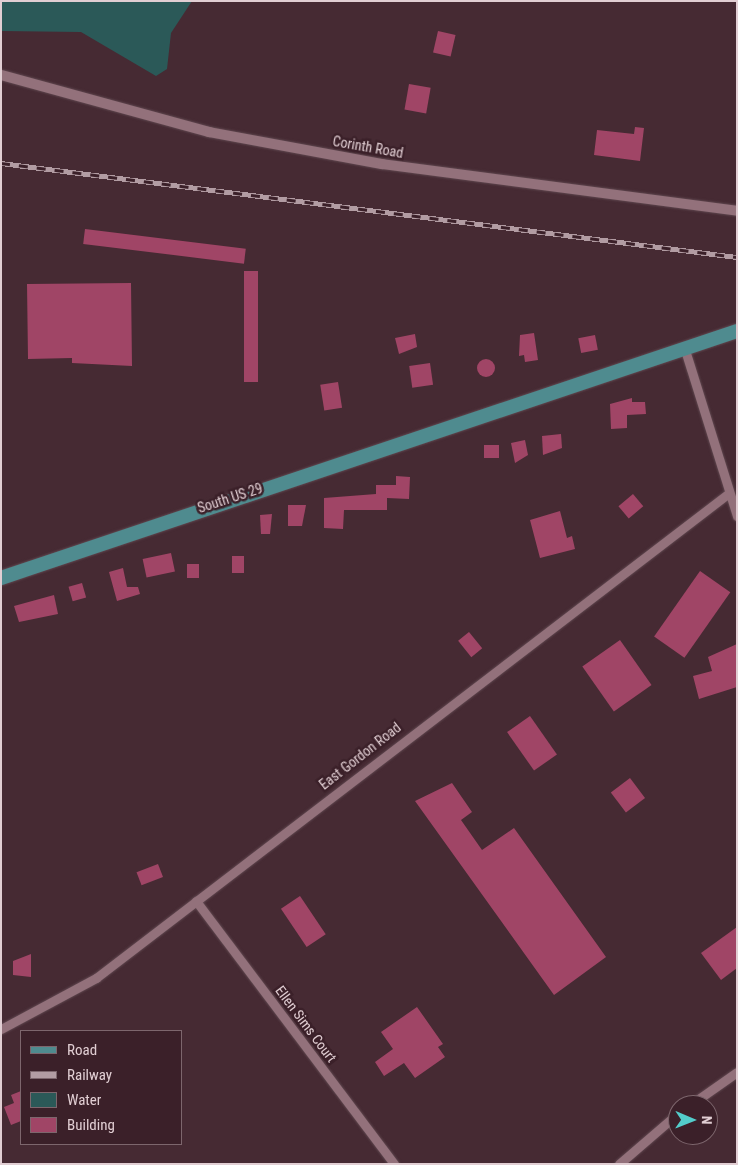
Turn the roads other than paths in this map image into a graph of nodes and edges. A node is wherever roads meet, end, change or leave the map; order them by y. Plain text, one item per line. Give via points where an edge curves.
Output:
1 (1, 75) edge
2 (737, 211) edge
3 (737, 331) edge
4 (685, 350) junction
5 (728, 493) junction
6 (737, 516) edge
7 (1, 578) edge
8 (196, 901) junction
9 (1, 1029) edge
10 (737, 1072) edge
11 (704, 1095) edge
12 (668, 1122) edge
13 (394, 1164) edge
14 (619, 1164) edge

1 - 2 street, Corinth Road via 209,132 382,164
3 - 4 main road, South US 29
4 - 5 street
4 - 7 main road, South US 29
5 - 6 street
5 - 8 street, East Gordon Road
8 - 9 street, East Gordon Road via 96,978
8 - 13 street, Ellen Sims Court
10 - 11 street
12 - 14 street

